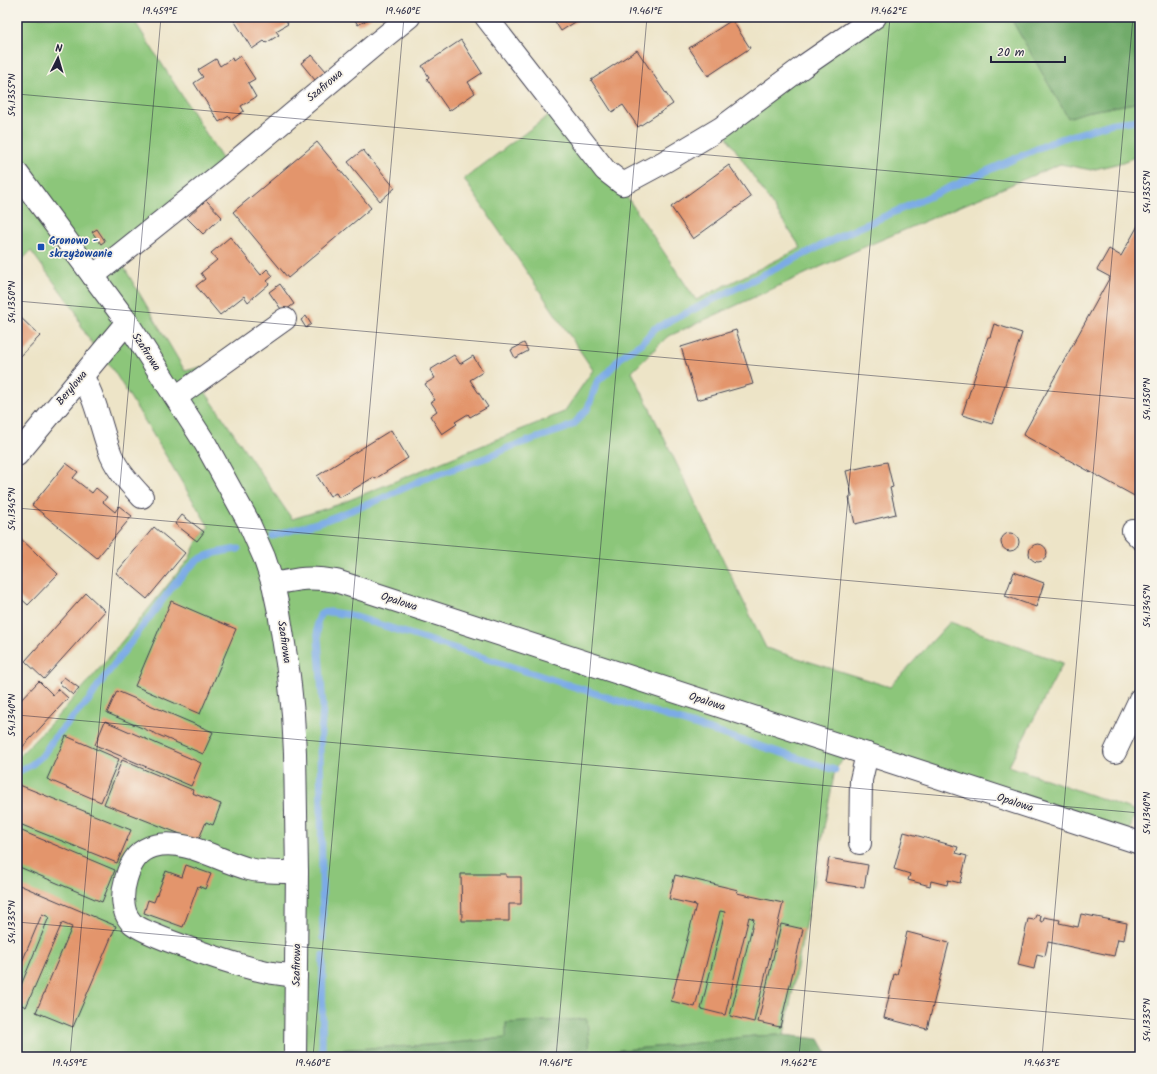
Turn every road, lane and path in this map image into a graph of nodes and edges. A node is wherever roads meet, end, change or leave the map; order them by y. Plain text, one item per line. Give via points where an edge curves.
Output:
1 (409, 17) edge
2 (486, 17) edge
3 (875, 17) edge
4 (18, 178) edge
5 (93, 276) junction
6 (285, 319) dead end
7 (127, 322) junction
8 (82, 376) junction
9 (176, 397) junction
10 (18, 450) edge
11 (142, 497) dead end
12 (273, 584) junction
13 (1140, 699) edge
14 (1115, 752) dead end
15 (867, 754) junction
16 (860, 843) dead end
17 (1140, 843) edge
18 (297, 872) junction
19 (296, 976) junction
20 (295, 1057) edge

1 - 5 street, Szafirowa via 228,168
2 - 3 street via 605,170 623,184 721,128
4 - 5 street, Szafirowa
5 - 7 street, Szafirowa
6 - 9 street
7 - 8 street, Berylowa
7 - 9 street, Szafirowa
8 - 10 street, Berylowa
8 - 11 street via 92,396 114,461
9 - 12 street, Szafirowa via 231,488 264,557
12 - 15 street, Opalowa via 301,578 336,581
12 - 18 street, Szafirowa via 293,714
13 - 14 street
15 - 16 street via 861,780
15 - 17 street, Opalowa
18 - 19 street, Szafirowa
18 - 19 street via 262,872 182,846 161,845 138,854 127,876 123,895 130,922 147,933 251,968
19 - 20 street, Szafirowa

